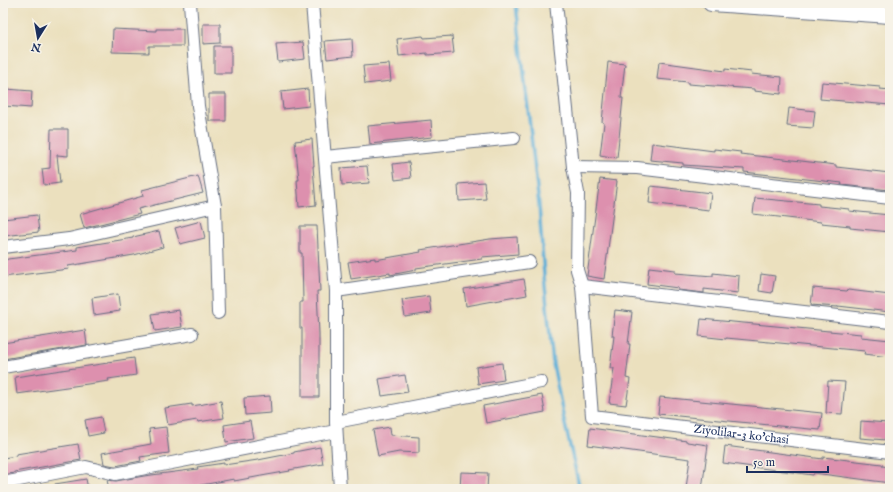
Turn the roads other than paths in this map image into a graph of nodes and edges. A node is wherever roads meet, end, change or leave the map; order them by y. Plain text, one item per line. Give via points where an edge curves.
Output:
1 (190, 3) edge
2 (312, 3) edge
3 (556, 3) edge
4 (711, 3) edge
5 (890, 15) edge
6 (514, 138) dead end
7 (325, 157) junction
8 (573, 167) junction
9 (890, 198) edge
10 (215, 206) junction
11 (3, 247) edge
12 (528, 262) dead end
13 (582, 286) junction
14 (336, 291) junction
15 (218, 313) dead end
16 (890, 322) edge
17 (192, 334) dead end
18 (3, 367) edge
19 (541, 382) dead end
20 (336, 427) junction
21 (890, 452) edge
22 (3, 483) edge
23 (340, 489) edge

1 - 10 street via 198,106
2 - 7 street
3 - 8 street
4 - 5 main road
6 - 7 street
7 - 14 street
8 - 9 street via 636,168
8 - 13 street via 578,193 577,270
10 - 11 street via 69,239
10 - 15 street
12 - 14 street
13 - 16 street
13 - 21 street, Ziyolilar-3 ko'chasi via 592,416
14 - 20 street
17 - 18 street
19 - 20 street
20 - 22 street via 115,474 86,467
20 - 23 street

